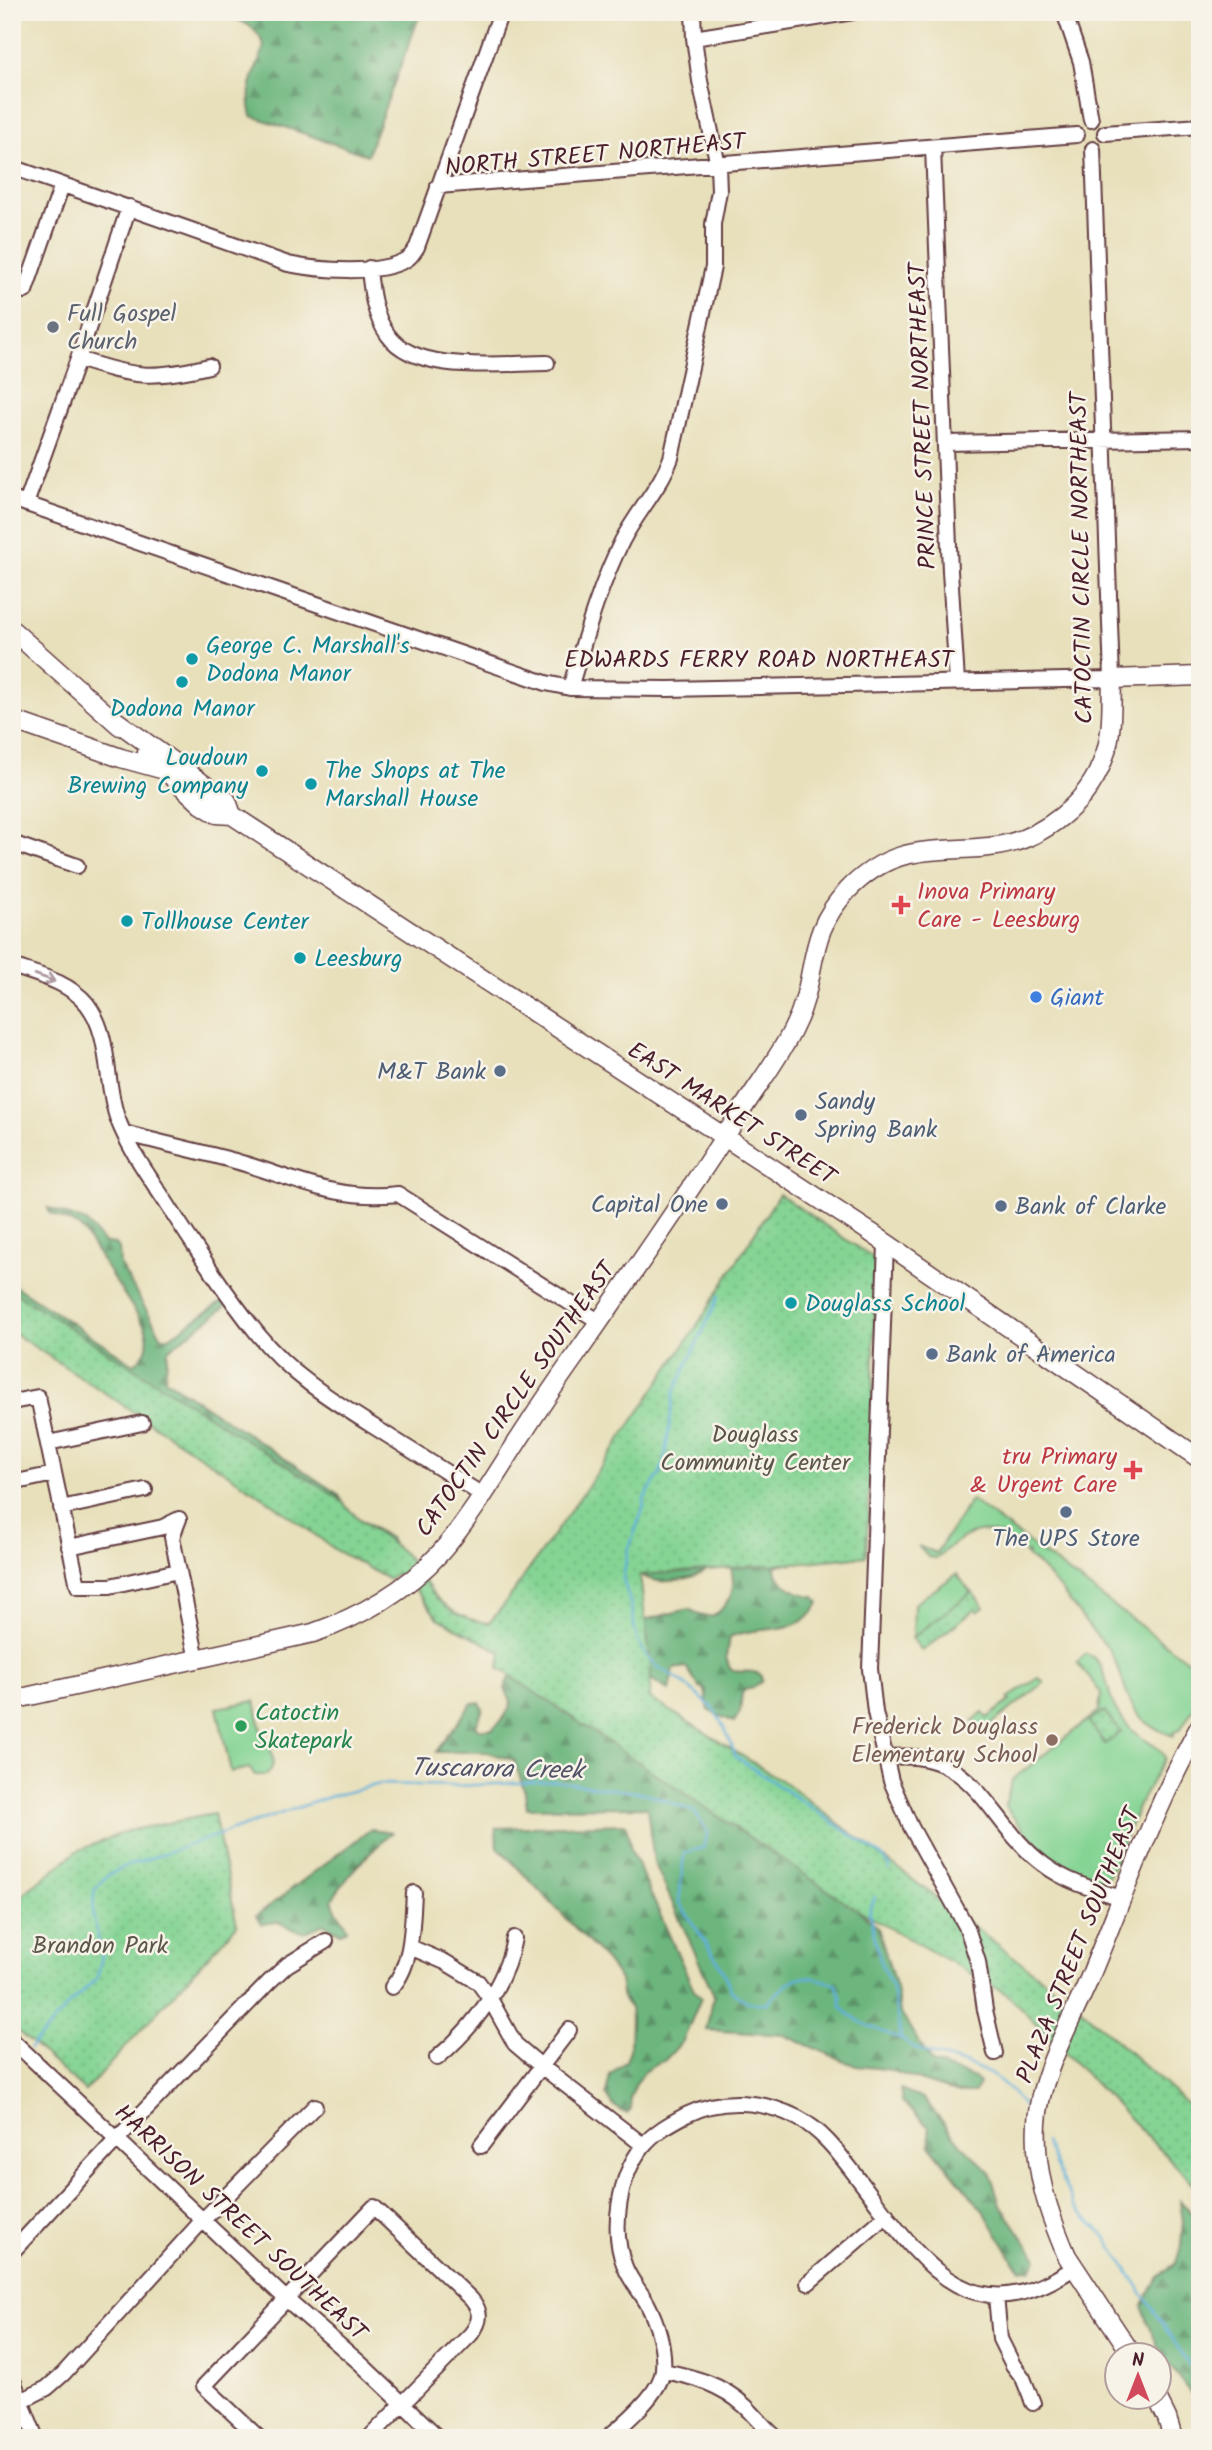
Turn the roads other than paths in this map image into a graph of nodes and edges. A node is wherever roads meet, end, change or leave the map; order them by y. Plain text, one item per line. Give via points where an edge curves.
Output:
1 (501, 12) edge
2 (694, 12) edge
3 (853, 12) edge
4 (1064, 12) edge
5 (694, 38) junction
6 (1091, 120) junction
7 (1200, 126) edge
8 (1105, 133) junction
9 (1077, 135) junction
10 (933, 148) junction
11 (1093, 149) junction
12 (718, 165) junction
13 (12, 167) edge
14 (62, 185) junction
15 (438, 186) junction
16 (129, 207) junction
17 (369, 268) junction
18 (25, 291) dead end
19 (78, 359) junction
20 (547, 363) dead end
21 (209, 366) dead end
22 (1200, 438) edge
23 (1105, 439) junction
24 (946, 443) junction
25 (19, 502) edge
26 (12, 630) edge
27 (1200, 676) edge
28 (1112, 679) junction
29 (957, 682) junction
30 (570, 688) junction
31 (112, 718) junction
32 (12, 720) edge
33 (121, 758) junction
34 (163, 770) junction
35 (206, 798) junction
36 (12, 843) edge
37 (77, 866) dead end
38 (12, 966) edge
39 (124, 1133) junction
40 (724, 1137) junction
41 (886, 1244) junction
42 (600, 1322) junction
43 (12, 1402) edge
44 (142, 1423) dead end
45 (48, 1443) junction
46 (1200, 1459) edge
47 (54, 1474) junction
48 (12, 1483) edge
49 (145, 1490) dead end
50 (484, 1496) junction
51 (61, 1508) junction
52 (69, 1547) junction
53 (178, 1570) junction
54 (197, 1660) junction
55 (12, 1700) edge
56 (1200, 1727) edge
57 (885, 1758) junction
58 (414, 1894) dead end
59 (1122, 1898) junction
60 (514, 1938) dead end
61 (326, 1941) dead end
62 (410, 1947) junction
63 (392, 1987) dead end
64 (489, 1997) junction
65 (569, 2030) dead end
66 (14, 2041) edge
67 (995, 2053) dead end
68 (436, 2058) dead end
69 (541, 2067) junction
70 (315, 2106) dead end
71 (118, 2138) junction
72 (643, 2145) junction
73 (481, 2146) dead end
74 (887, 2215) junction
75 (203, 2220) junction
76 (12, 2252) edge
77 (1075, 2267) junction
78 (808, 2283) dead end
79 (996, 2297) junction
80 (286, 2299) junction
81 (1124, 2342) edge
82 (663, 2371) junction
83 (12, 2378) edge
84 (21, 2401) junction
85 (1033, 2403) dead end
86 (404, 2404) junction
87 (1164, 2412) edge
88 (34, 2433) dead end
89 (259, 2438) edge
90 (369, 2438) edge
91 (439, 2438) edge
92 (607, 2438) edge
93 (777, 2438) edge
94 (1173, 2438) edge

1 - 15 street
2 - 5 street
3 - 5 street
4 - 6 street via 1081,62
5 - 12 street
6 - 8 street
6 - 9 street via 1081,125
7 - 8 street
8 - 11 street via 1102,144
9 - 10 street, NORTH STREET NORTHEAST
9 - 11 street via 1082,145
10 - 12 street, NORTH STREET NORTHEAST
10 - 24 street, PRINCE STREET NORTHEAST
11 - 23 street, CATOCTIN CIRCLE NORTHEAST
12 - 15 street, NORTH STREET NORTHEAST
12 - 30 street via 713,267 671,458 612,562
13 - 14 street, NORTH STREET NORTHEAST
14 - 16 street, NORTH STREET NORTHEAST
14 - 18 street
15 - 17 street, NORTH STREET NORTHEAST via 412,254 398,263
16 - 17 street, NORTH STREET NORTHEAST via 288,264 327,270
16 - 19 street
17 - 20 street via 381,324 392,341 408,352 455,363
19 - 21 street via 140,376
19 - 25 street
22 - 23 street
23 - 24 street
23 - 28 street, CATOCTIN CIRCLE NORTHEAST
24 - 29 street, PRINCE STREET NORTHEAST
25 - 30 street, EDWARDS FERRY ROAD NORTHEAST
26 - 31 main road, EAST MARKET STREET
27 - 28 main road, EDWARDS FERRY ROAD NORTHEAST
28 - 29 street, EDWARDS FERRY ROAD NORTHEAST
28 - 40 main road, CATOCTIN CIRCLE NORTHEAST via 1109,736 1100,767 1088,789 1058,819 1007,844 921,850 895,858 864,875 842,897 824,920 807,994 792,1032
29 - 30 street, EDWARDS FERRY ROAD NORTHEAST
31 - 34 main road, EAST MARKET STREET
31 - 35 main road, EAST MARKET STREET
32 - 33 main road
33 - 34 main road
33 - 35 main road
34 - 35 main road
35 - 40 main road, EAST MARKET STREET via 227,802 232,815
36 - 37 street
38 -> 39 street via 76,993 93,1013
39 - 42 street via 343,1194 398,1194
39 - 50 street via 187,1234 257,1334 285,1364 326,1396
40 - 41 main road, EAST MARKET STREET
40 - 42 main road, CATOCTIN CIRCLE SOUTHEAST
41 - 46 main road, EAST MARKET STREET
41 - 57 street via 870,1669
42 - 50 main road, CATOCTIN CIRCLE SOUTHEAST
43 - 45 street via 38,1397
44 - 45 street
45 - 47 street
47 - 48 street
47 - 51 street
49 - 51 street
50 - 54 main road, CATOCTIN CIRCLE SOUTHEAST via 425,1568 363,1612 313,1633
51 - 52 street
52 - 53 street via 78,1586 107,1586
52 - 53 street via 178,1520 172,1537
53 - 54 street
54 - 55 main road, CATOCTIN CIRCLE SOUTHEAST
56 - 59 main road, PLAZA STREET SOUTHEAST via 1161,1804
57 - 59 street via 918,1758 952,1770 979,1791 1042,1864
57 - 67 street via 899,1802 971,1940
58 - 62 street
59 - 77 main road, PLAZA STREET SOUTHEAST via 1053,2063 1037,2120 1036,2148 1045,2203
60 - 64 street via 506,1970
61 - 71 street via 269,1982
62 - 63 street
62 - 64 street via 458,1968
64 - 68 street via 469,2027
64 - 69 street via 515,2044
65 - 69 street
66 - 71 street, HARRISON STREET SOUTHEAST
69 - 72 street
69 - 73 street
70 - 75 street
71 - 75 street, HARRISON STREET SOUTHEAST
71 - 76 street
72 - 74 street via 666,2126 709,2105 737,2102 774,2108 820,2133
72 - 82 street via 620,2206 619,2244 624,2266 656,2323
74 - 78 street
74 - 79 street via 942,2276
75 - 80 street, HARRISON STREET SOUTHEAST
75 - 84 street via 63,2374
77 - 79 street via 1030,2292
77 - 81 main road, PLAZA STREET SOUTHEAST
79 - 85 street via 1000,2339
80 - 86 street, HARRISON STREET SOUTHEAST
80 - 86 street via 374,2207 471,2299 480,2314 471,2334
80 - 89 street via 204,2386
82 - 92 street via 639,2410
82 - 93 street via 707,2381 724,2390
83 - 84 street
84 - 88 street
86 - 90 street
86 - 91 street, HARRISON STREET SOUTHEAST
87 - 94 main road

